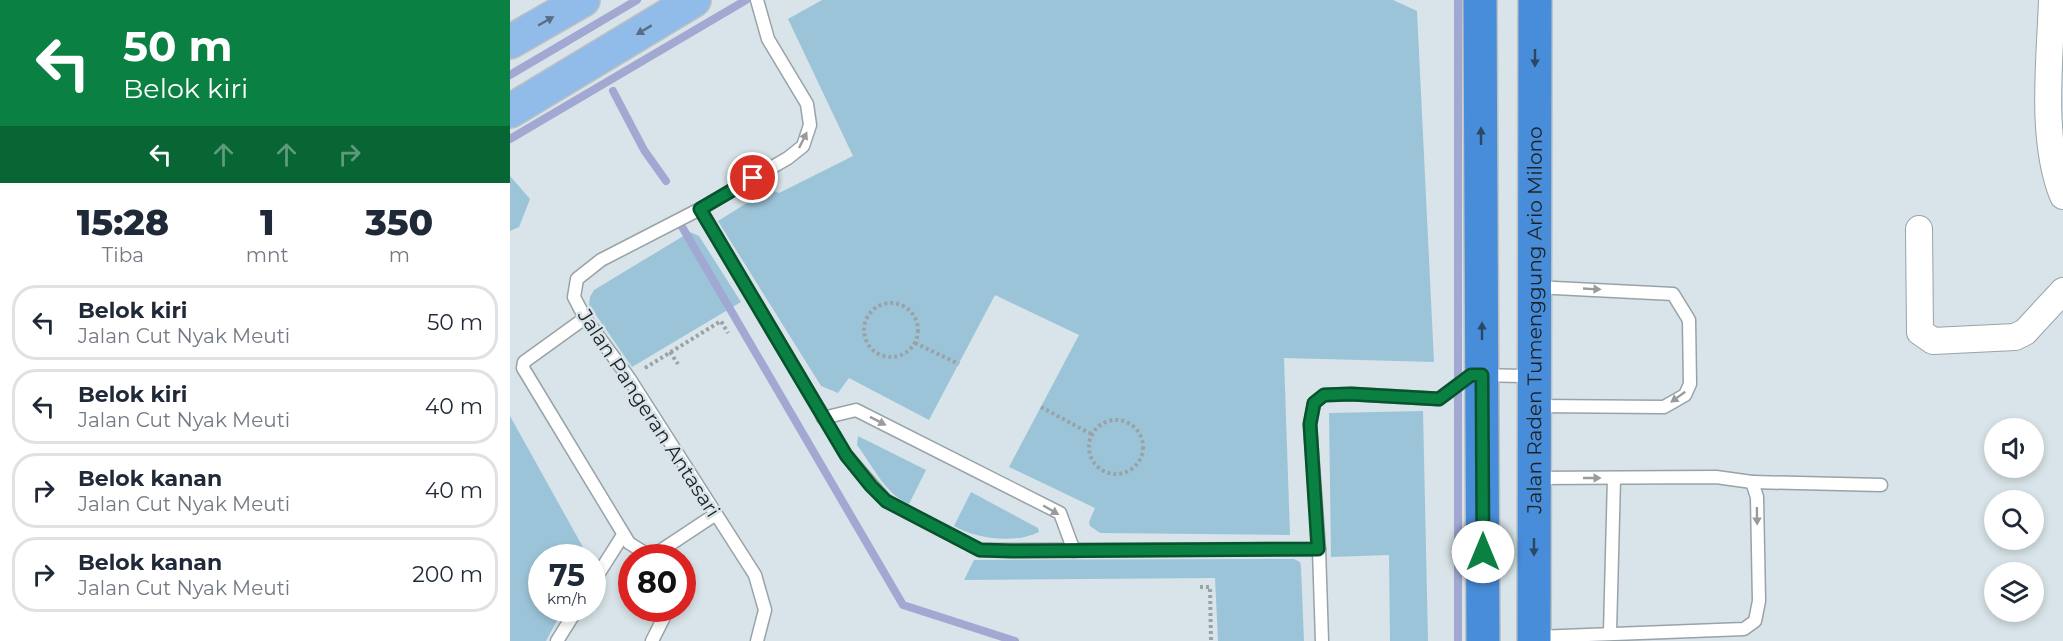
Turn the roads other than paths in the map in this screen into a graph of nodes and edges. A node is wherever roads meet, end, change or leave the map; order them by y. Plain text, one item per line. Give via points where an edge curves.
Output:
1 (583, 0) edge
2 (694, 0) edge
3 (1480, 0) edge
4 (1535, 0) edge
5 (2052, 0) edge
6 (757, 3) edge
7 (510, 42) edge
8 (510, 111) edge
9 (2063, 196) edge
10 (700, 209) junction
11 (1918, 229) dead end
12 (1534, 286) junction
13 (2063, 291) edge
14 (585, 318) junction
15 (1476, 375) junction
16 (1534, 391) junction
17 (823, 418) junction
18 (1534, 478) junction
19 (1614, 478) junction
20 (1752, 482) junction
21 (1881, 485) dead end
22 (716, 514) junction
23 (623, 535) junction
24 (631, 544) edge
25 (672, 544) edge
26 (1318, 549) junction
27 (1074, 551) junction
28 (606, 562) edge
29 (569, 622) edge
30 (662, 622) edge
31 (1610, 632) junction
32 (1534, 639) edge
33 (557, 641) edge
34 (652, 641) edge
35 (757, 641) edge
36 (1322, 641) edge
37 (1483, 641) edge

7 -> 1 main road
2 -> 8 main road
15 -> 3 highway
4 -> 12 highway, Jalan Raden Tumenggung Ario Milono
5 - 9 street via 2048,96 2053,152
10 -> 6 lane, Jalan Pangeran Antasari via 788,158 802,146 810,124 807,104 768,39
10 - 14 lane, Jalan Pangeran Antasari via 601,260 577,279 574,297
10 - 17 lane
11 - 13 street via 1920,332 1933,341 2015,337 2025,332
12 - 16 highway, Jalan Raden Tumenggung Ario Milono
12 -> 16 lane via 1673,294 1689,320 1692,349 1690,384 1685,395 1664,407
14 - 22 lane, Jalan Pangeran Antasari via 629,378
14 - 23 lane via 524,362 523,368
15 - 16 lane
15 - 26 lane via 1439,399 1351,394 1324,395 1314,403 1310,424
15 - 37 highway
16 - 18 highway, Jalan Raden Tumenggung Ario Milono
17 -> 27 lane via 856,410 1060,513
17 - 27 lane via 846,455 886,501 980,550
18 -> 19 lane
18 -> 32 highway, Jalan Raden Tumenggung Ario Milono
19 - 20 lane via 1716,477
19 - 31 lane
20 - 21 lane
20 -> 31 lane via 1757,497 1759,601 1755,621 1744,629
22 - 25 lane
22 - 35 lane, Jalan Pangeran Antasari via 755,575 765,610
23 - 24 lane
23 - 28 lane
26 - 27 lane
26 - 36 lane
29 - 33 lane
30 - 34 lane
31 - 32 lane

